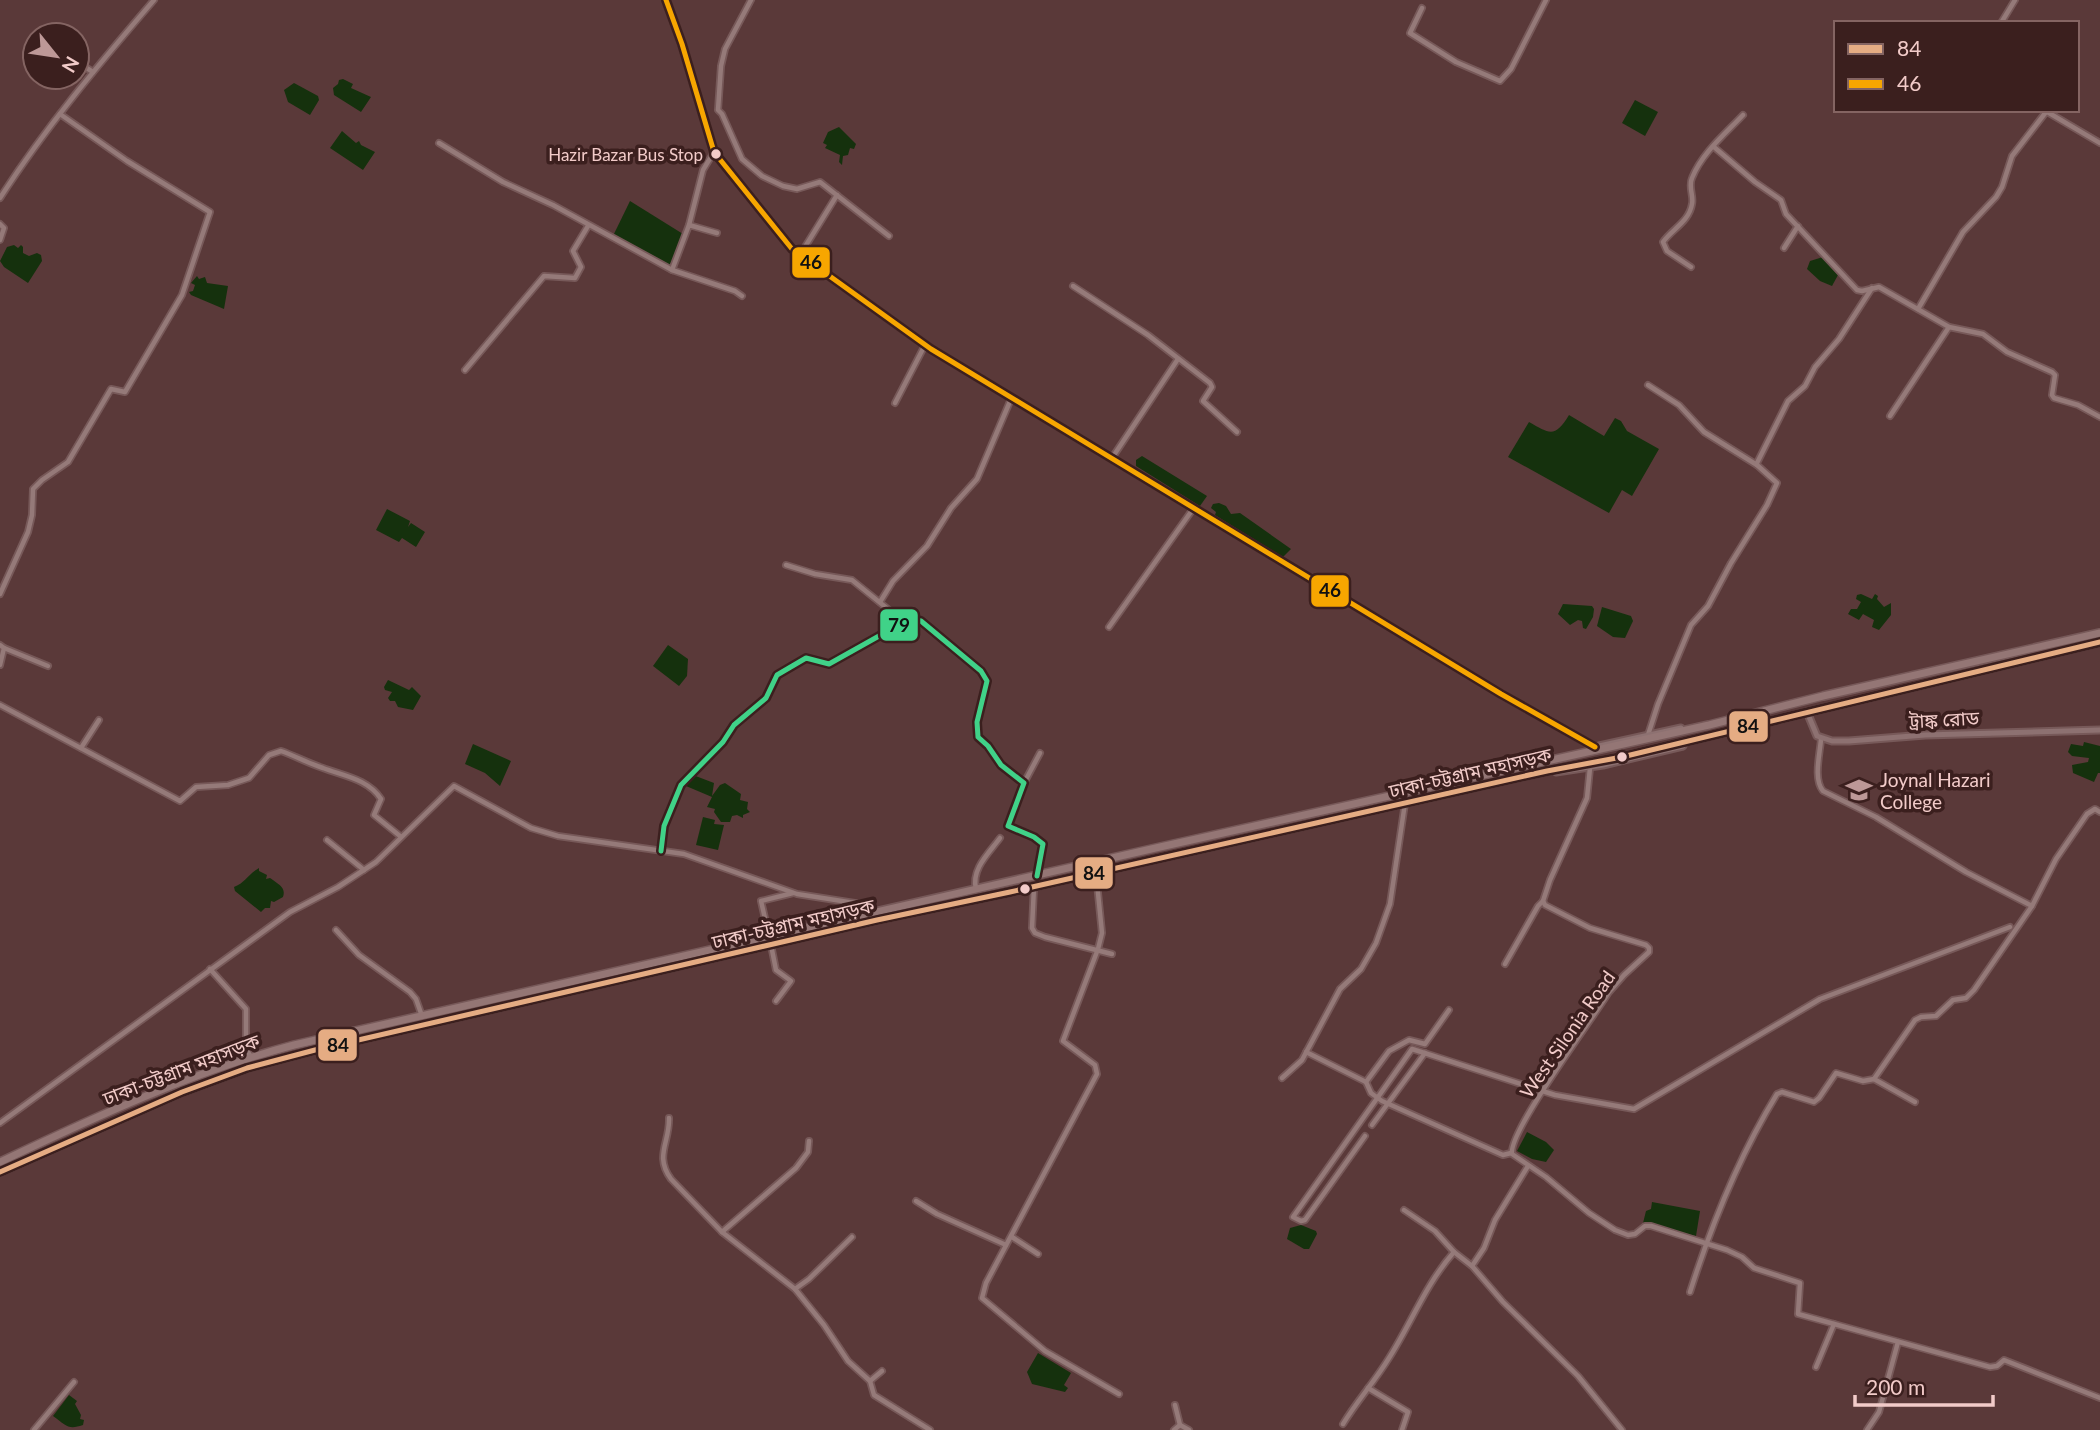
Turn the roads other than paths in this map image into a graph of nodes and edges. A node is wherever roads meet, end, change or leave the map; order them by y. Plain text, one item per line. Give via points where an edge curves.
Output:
1 (154, 0) edge
2 (666, 0) edge
3 (751, 0) edge
4 (1546, 0) edge
5 (2015, 0) edge
6 (1422, 8) dead end
7 (2002, 21) edge
8 (93, 72) joint
9 (2044, 112) edge
10 (2048, 112) edge
11 (60, 114) junction
12 (1743, 115) dead end
13 (439, 143) dead end
14 (2100, 143) edge
15 (1714, 147) junction
16 (714, 152) junction
17 (837, 195) junction
18 (0, 198) edge
19 (0, 225) edge
20 (689, 225) junction
21 (588, 226) junction
22 (1798, 226) junction
23 (717, 233) dead end
24 (889, 236) dead end
25 (0, 240) edge
26 (1784, 248) dead end
27 (800, 255) junction
28 (1691, 267) dead end
29 (673, 270) junction
30 (1073, 286) dead end
31 (1872, 288) junction
32 (742, 296) dead end
33 (1918, 309) junction
34 (1950, 327) junction
35 (925, 345) junction
36 (1178, 359) junction
37 (465, 370) dead end
38 (1648, 385) dead end
39 (1012, 399) junction
40 (895, 403) dead end
41 (1890, 416) dead end
42 (2100, 417) edge
43 (1237, 432) dead end
44 (1112, 458) junction
45 (1757, 465) junction
46 (1192, 509) junction
47 (786, 565) dead end
48 (0, 594) edge
49 (880, 602) junction
50 (904, 622) junction
51 (1109, 627) dead end
52 (2100, 633) edge
53 (2100, 642) edge
54 (2, 646) edge
55 (0, 665) edge
56 (48, 666) dead end
57 (1884, 682) junction
58 (1867, 686) junction
59 (1887, 693) junction
60 (1868, 697) junction
61 (0, 705) edge
62 (1776, 707) junction
63 (1807, 712) junction
64 (1778, 718) junction
65 (99, 720) dead end
66 (2100, 723) edge
67 (1698, 728) junction
68 (2099, 730) edge
69 (1648, 734) junction
70 (1580, 738) junction
71 (1698, 738) junction
72 (1821, 739) junction
73 (1595, 747) junction
74 (81, 748) junction
75 (1581, 750) junction
76 (1040, 753) dead end
77 (1544, 762) junction
78 (1590, 768) junction
79 (1544, 771) junction
80 (1024, 783) junction
81 (1406, 802) junction
82 (2100, 812) edge
83 (1214, 835) junction
84 (400, 836) junction
85 (1000, 838) dead end
86 (1201, 838) junction
87 (327, 840) dead end
88 (1218, 846) junction
89 (1203, 849) junction
90 (661, 851) junction
91 (364, 870) junction
92 (1096, 873) junction
93 (1037, 876) junction
94 (1034, 887) junction
95 (977, 891) junction
96 (793, 893) junction
97 (1543, 901) junction
98 (2032, 906) junction
99 (874, 914) junction
100 (2010, 926) dead end
101 (336, 930) dead end
102 (770, 940) junction
103 (1098, 949) junction
104 (1112, 954) dead end
105 (1505, 964) dead end
106 (210, 970) junction
107 (776, 1001) dead end
108 (1449, 1010) dead end
109 (422, 1017) junction
110 (1306, 1052) junction
111 (1425, 1053) junction
112 (251, 1057) junction
113 (1282, 1079) dead end
114 (1874, 1079) junction
115 (1366, 1082) junction
116 (1544, 1090) junction
117 (1377, 1097) junction
118 (1915, 1102) dead end
119 (1387, 1103) junction
120 (669, 1118) dead end
121 (0, 1123) edge
122 (1372, 1125) dead end
123 (1365, 1136) dead end
124 (809, 1141) dead end
125 (1511, 1153) junction
126 (0, 1162) edge
127 (1528, 1166) junction
128 (0, 1172) edge
129 (916, 1201) dead end
130 (1405, 1210) dead end
131 (722, 1232) junction
132 (852, 1237) dead end
133 (1012, 1237) junction
134 (1705, 1244) junction
135 (1006, 1245) junction
136 (1454, 1252) junction
137 (1038, 1254) dead end
138 (1472, 1266) junction
139 (795, 1289) junction
140 (1690, 1293) dead end
141 (1834, 1324) junction
142 (1898, 1342) junction
143 (1816, 1367) dead end
144 (881, 1371) dead end
145 (870, 1381) junction
146 (74, 1382) dead end
147 (1368, 1388) junction
148 (1119, 1394) dead end
149 (2100, 1398) edge
150 (1175, 1405) dead end
151 (1343, 1424) dead end
152 (1180, 1425) junction
153 (34, 1430) edge
154 (930, 1430) edge
155 (1174, 1430) edge
156 (1189, 1430) edge
157 (1402, 1430) edge
158 (1622, 1430) edge
159 (1867, 1430) edge

1 - 8 street
2 - 16 main road
3 - 17 street via 725,49 718,110 742,159 762,176 797,189 820,182
4 - 6 street via 1511,69 1500,81 1456,62 1410,33
5 - 7 street
8 - 11 street
9 - 33 street via 2012,156 2002,187 1963,232
10 - 14 street
11 - 18 street
11 - 48 street via 210,212 181,295 125,391 111,389 68,462 33,489 28,532
12 - 15 street
13 - 21 street
15 - 22 street via 1781,200
15 - 28 street via 1692,178 1690,210 1663,242 1667,251
16 - 20 street via 703,170
16 - 27 main road
17 - 24 street
17 - 27 street
19 - 25 street via 4,228
20 - 23 street
20 - 29 street
21 - 29 street
21 - 37 street via 573,251 581,267 575,278 544,276
22 - 26 street
22 - 31 street via 1857,290
27 - 35 main road
29 - 32 street
30 - 36 street
31 - 33 street via 1879,287
31 - 45 street via 1805,386 1788,401
33 - 34 street
34 - 41 street
34 - 42 street via 1983,334 2007,352 2052,372 2054,398
35 - 39 main road
35 - 40 street
36 - 43 street via 1210,383 1203,401
36 - 44 street
38 - 45 street via 1686,410 1704,432
39 - 44 main road
39 - 49 street via 977,479
44 - 46 main road
45 - 69 street via 1777,483 1708,606 1691,625
46 - 51 street
46 - 70 main road
47 - 49 street via 852,580
49 - 50 street
50 - 80 street via 921,621 981,671 987,685 977,722 978,737 1001,765
50 - 90 street via 829,664 806,658 776,675 766,698 734,725 681,785 664,826
52 - 57 highway, ঢাকা-চট্টগ্রাম মহাসড়ক
53 - 59 highway, ঢাকা-চট্টগ্রাম মহাসড়ক
54 - 55 street
54 - 56 street
57 - 58 highway, ঢাকা-চট্টগ্রাম মহাসড়ক
57 - 59 highway via 1881,689
58 - 60 highway via 1873,691
58 - 62 highway, ঢাকা-চট্টগ্রাম মহাসড়ক
59 - 60 highway, ঢাকা-চট্টগ্রাম মহাসড়ক
60 - 63 highway, ঢাকা-চট্টগ্রাম মহাসড়ক
61 - 74 street
62 - 64 highway
62 - 67 highway, ঢাকা-চট্টগ্রাম মহাসড়ক
63 - 64 highway, ঢাকা-চট্টগ্রাম মহাসড়ক
63 - 72 main road
64 - 71 highway, ঢাকা-চট্টগ্রাম মহাসড়ক
65 - 74 street
66 - 68 street
67 - 69 main road
67 - 77 highway, ঢাকা-চট্টগ্রাম মহাসড়ক
68 - 72 main road, ট্রাঙ্ক রোড
69 - 73 main road
70 - 73 main road
70 - 75 main road
71 - 78 main road via 1659,753
71 - 79 highway, ঢাকা-চট্টগ্রাম মহাসড়ক
72 - 98 street via 1818,768 1823,791
73 - 75 main road
74 - 84 street via 180,801 196,787 249,778 269,755 281,751 374,788 381,799 374,815
75 - 77 main road
76 - 80 street
77 - 83 highway, ঢাকা-চট্টগ্রাম মহাসড়ক
78 - 79 main road
78 - 97 street via 1587,798
79 - 81 highway, ঢাকা-চট্টগ্রাম মহাসড়ক
80 - 93 street via 1008,826 1043,844
81 - 88 highway, ঢাকা-চট্টগ্রাম মহাসড়ক
81 - 110 street via 1382,931 1361,970 1340,989
82 - 98 street via 2095,809 2087,814 2056,859
83 - 86 highway, ঢাকা-চট্টগ্রাম মহাসড়ক
83 - 88 highway via 1212,842
84 - 90 street via 454,786 531,828
84 - 91 street
85 - 95 street via 975,874
86 - 89 highway via 1208,843
86 - 93 highway, ঢাকা-চট্টগ্রাম মহাসড়ক
87 - 91 street
88 - 89 highway, ঢাকা-চট্টগ্রাম মহাসড়ক
89 - 92 highway, ঢাকা-চট্টগ্রাম মহাসড়ক
90 - 96 street via 719,865
91 - 106 street via 290,912
92 - 94 highway, ঢাকা-চট্টগ্রাম মহাসড়ক
92 - 103 street via 1102,933
93 - 95 highway, ঢাকা-চট্টগ্রাম মহাসড়ক
94 - 102 highway, ঢাকা-চট্টগ্রাম মহাসড়ক
94 - 103 street via 1035,933
95 - 99 highway, ঢাকা-চট্টগ্রাম মহাসড়ক
96 - 99 street via 860,904
96 - 102 street via 761,901
97 - 105 street
97 - 116 street, West Silonia Road via 1590,929 1649,947 1646,957 1609,992
98 - 114 street via 1974,990 1966,998 1953,1000 1936,1016 1915,1020
99 - 102 highway, ঢাকা-চট্টগ্রাম মহাসড়ক
100 - 116 street via 1819,999 1634,1110
101 - 109 street via 359,955 410,992
102 - 107 street via 776,970 791,981
102 - 109 highway, ঢাকা-চট্টগ্রাম মহাসড়ক
102 - 128 highway, ঢাকা-চট্টগ্রাম মহাসড়ক via 247,1069 182,1092
103 - 104 street
103 - 133 street via 1063,1041 1095,1065 1097,1074
106 - 112 street via 246,1009 246,1049
106 - 121 street
108 - 115 street via 1425,1044 1409,1040 1389,1051
109 - 112 highway, ঢাকা-চট্টগ্রাম মহাসড়ক
110 - 113 street
110 - 115 street
111 - 116 street
111 - 117 street via 1412,1049
111 - 119 street
112 - 126 highway, ঢাকা-চট্টগ্রাম মহাসড়ক via 188,1079
114 - 118 street
114 - 134 street via 1863,1082 1836,1073 1814,1102 1777,1094 1752,1135
115 - 117 street
116 - 125 street, West Silonia Road
117 - 119 street
117 - 123 street via 1293,1217 1305,1220
119 - 122 street
119 - 125 street via 1503,1154
120 - 131 street via 662,1152 665,1171
124 - 131 street via 808,1152 796,1168
125 - 127 street
127 - 134 street via 1622,1234 1635,1234 1647,1226
127 - 138 street
129 - 135 street
130 - 136 street via 1435,1231
131 - 139 street
132 - 139 street
133 - 135 street
133 - 137 street
134 - 140 street
134 - 141 street via 1742,1257 1754,1268 1800,1283 1798,1314
135 - 148 street via 986,1283 984,1301 1045,1351
136 - 138 street
136 - 147 street via 1436,1272
138 - 158 street via 1578,1376
139 - 145 street via 848,1361
141 - 142 street
141 - 143 street
142 - 149 street via 1990,1367 2004,1360
142 - 159 street via 1879,1412
144 - 145 street
145 - 154 street via 874,1395
146 - 153 street
147 - 151 street
147 - 157 street via 1408,1412
150 - 152 street
152 - 155 street
152 - 156 street

